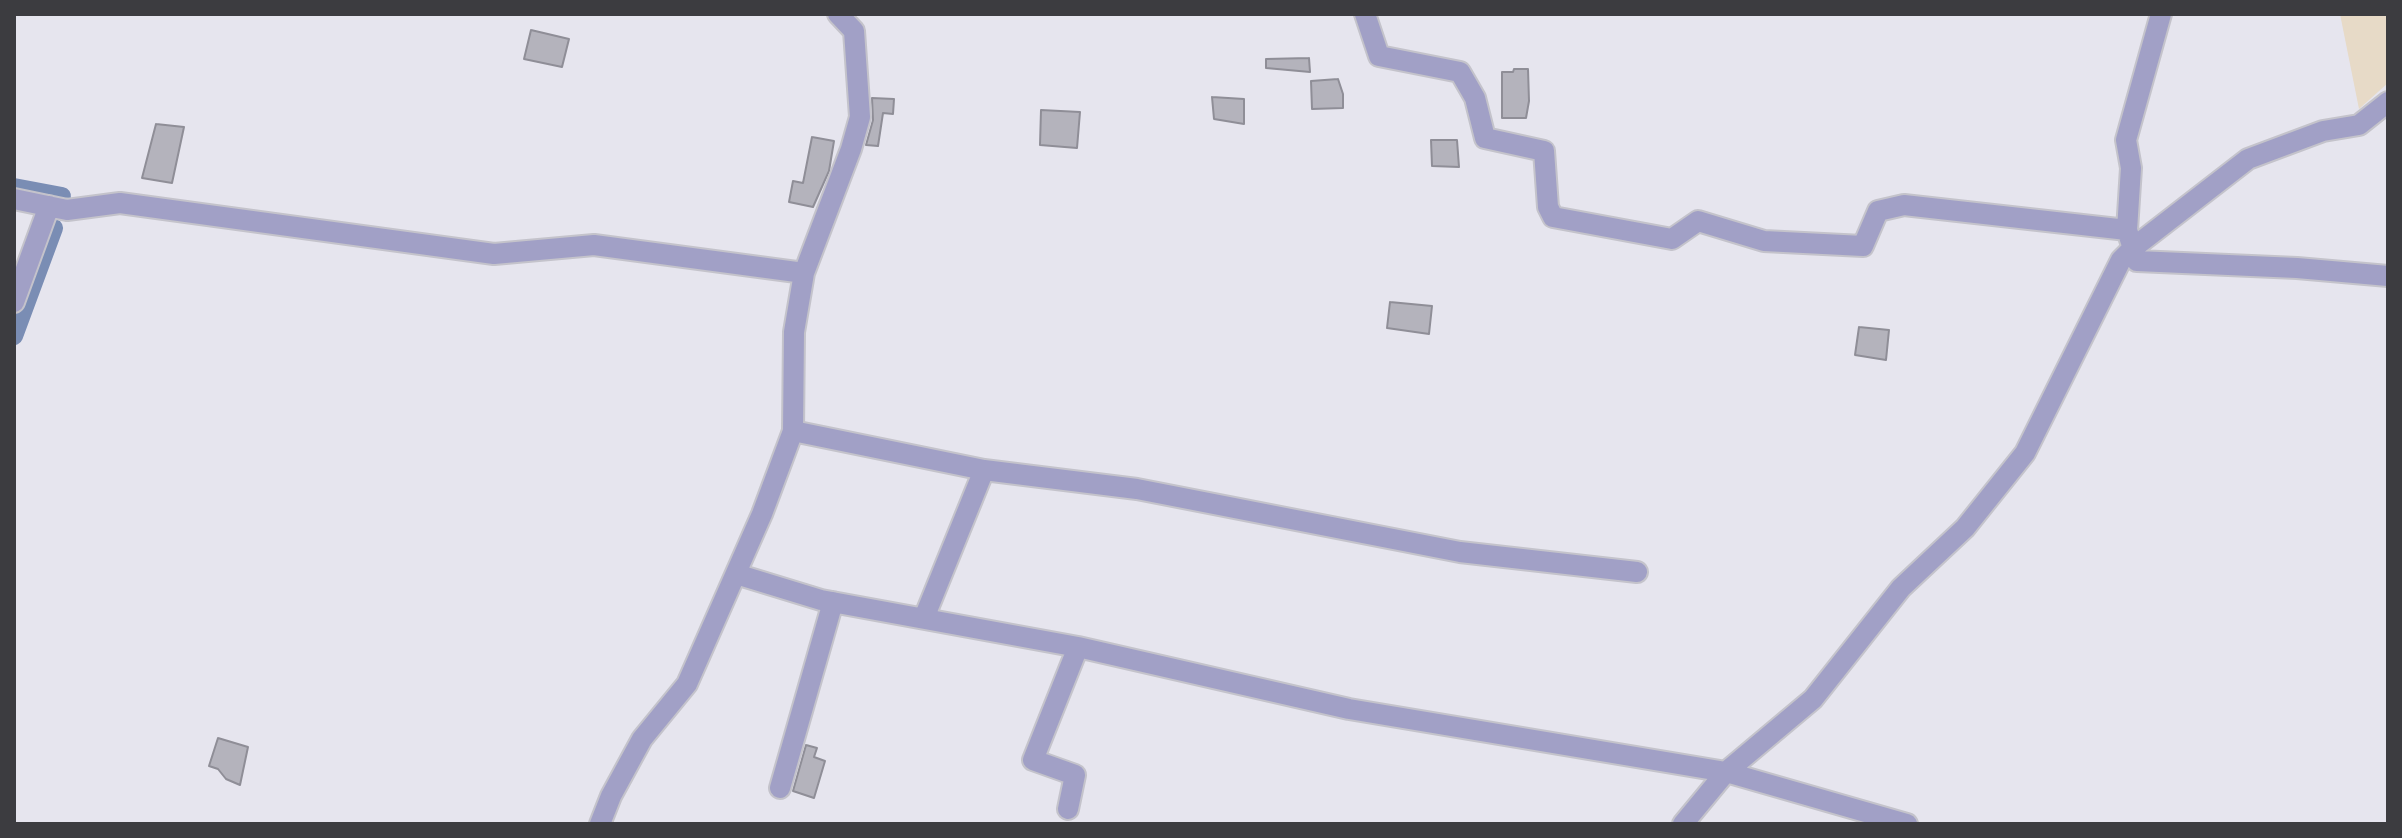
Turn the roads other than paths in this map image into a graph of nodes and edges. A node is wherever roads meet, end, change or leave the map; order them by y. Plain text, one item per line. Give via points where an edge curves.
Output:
1 (838, 14) edge
2 (1365, 14) edge
3 (2161, 14) edge
4 (2388, 102) edge
5 (14, 199) edge
6 (49, 206) junction
7 (2130, 239) junction
8 (804, 273) junction
9 (2388, 276) edge
10 (14, 302) edge
11 (793, 431) junction
12 (984, 470) junction
13 (1637, 572) dead end
14 (736, 574) junction
15 (833, 602) junction
16 (924, 618) junction
17 (1078, 647) junction
18 (1726, 772) junction
19 (780, 788) dead end
20 (1068, 809) dead end
21 (600, 824) edge
22 (1683, 824) edge
23 (1907, 824) edge

1 - 8 street via 854,31 860,117
2 - 7 street via 1379,56 1460,72 1475,98 1485,138 1544,151 1553,217 1672,239 1698,221 1764,241 1863,246 1878,211 1904,205
3 - 7 street via 2126,140
4 - 7 street via 2359,125 2323,131 2248,159
5 - 6 street
6 - 8 street via 67,210 120,203 494,254 594,245
6 - 10 street
7 - 9 street via 2137,261
7 - 18 street via 2025,453 1965,528 1901,588 1813,699
8 - 11 street via 794,332
11 - 12 street
11 - 14 street
12 - 13 street via 1137,489 1460,552
12 - 16 street
14 - 15 street
14 - 21 street via 687,684 642,739
15 - 16 street
15 - 19 street
16 - 17 street
17 - 18 street via 1349,709
17 - 20 street via 1033,760 1075,775
18 - 22 street
18 - 23 street

